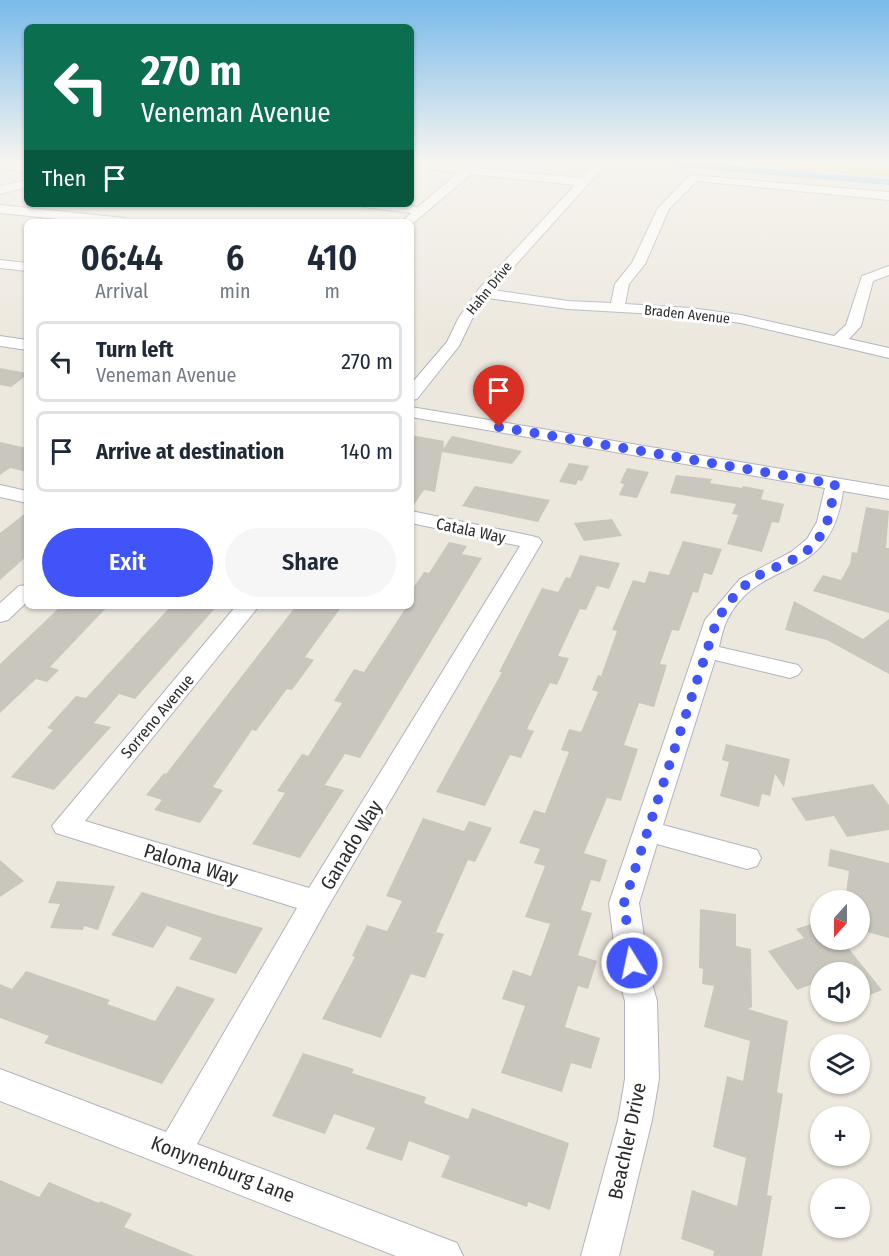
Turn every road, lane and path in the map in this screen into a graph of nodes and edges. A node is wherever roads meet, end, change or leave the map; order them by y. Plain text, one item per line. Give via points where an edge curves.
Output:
1 (548, 221) edge
2 (658, 221) edge
3 (0, 264) edge
4 (24, 267) edge
5 (889, 270) edge
6 (483, 293) junction
7 (617, 308) junction
8 (0, 341) edge
9 (838, 341) junction
10 (24, 345) edge
11 (889, 353) edge
12 (414, 391) edge
13 (414, 413) edge
14 (835, 484) junction
15 (0, 491) edge
16 (889, 493) edge
17 (24, 496) edge
18 (414, 518) edge
19 (532, 542) joint
20 (24, 594) edge
21 (246, 609) edge
22 (0, 615) edge
23 (705, 651) junction
24 (790, 670) dead end
25 (66, 826) joint
26 (648, 831) junction
27 (747, 858) dead end
28 (316, 902) junction
29 (0, 1085) edge
30 (175, 1150) junction
31 (444, 1256) edge
32 (600, 1256) edge

1 - 6 street, Hahn Drive
2 - 7 street via 638,264 622,284
3 - 4 street
5 - 9 street via 867,279 853,326
6 - 7 street, Braden Avenue
6 - 12 street, Hahn Drive via 454,343
7 - 9 street, Braden Avenue via 741,319
8 - 10 street
9 - 11 street, Braden Avenue
13 - 14 street
14 - 16 street
14 - 23 street, Beachler Drive via 823,532 790,563 755,578 738,591 717,620
15 - 17 street
18 - 19 street, Catala Way
19 - 28 street, Ganado Way
20 - 22 street
21 - 25 street, Sorreno Avenue
23 - 24 street
23 - 26 street, Beachler Drive
25 - 28 street, Paloma Way
26 - 27 street
26 - 32 street, Beachler Drive via 624,903 641,1001 642,1079 636,1120
28 - 30 street, Ganado Way
29 - 30 street, Konynenburg Lane
30 - 31 street, Konynenburg Lane

